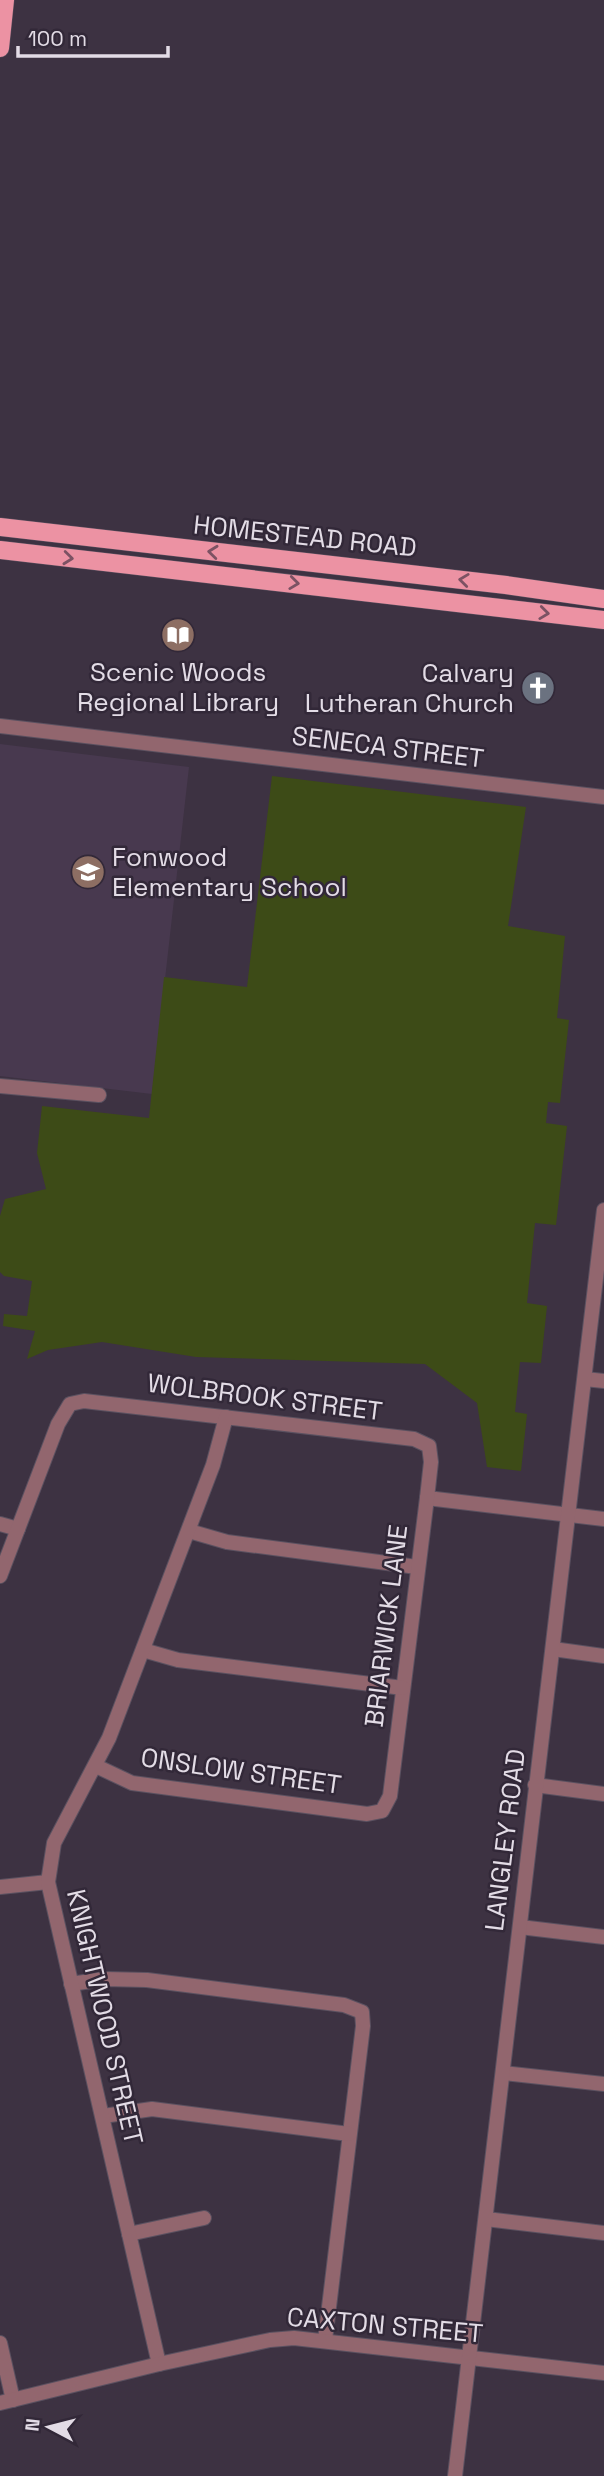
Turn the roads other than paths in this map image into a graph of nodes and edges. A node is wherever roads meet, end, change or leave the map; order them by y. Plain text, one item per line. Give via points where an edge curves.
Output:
1 (5, 0) edge
2 (0, 48) edge
3 (0, 527) edge
4 (159, 546) junction
5 (0, 551) edge
6 (156, 567) junction
7 (506, 585) junction
8 (604, 599) edge
9 (506, 608) junction
10 (604, 620) edge
11 (0, 726) edge
12 (604, 797) edge
13 (0, 1086) edge
14 (99, 1096) dead end
15 (604, 1210) edge
16 (601, 1250) edge
17 (585, 1379) junction
18 (604, 1381) edge
19 (226, 1417) junction
20 (429, 1446) joint
21 (427, 1498) junction
22 (570, 1515) junction
23 (604, 1519) edge
24 (0, 1524) edge
25 (18, 1529) junction
26 (189, 1531) junction
27 (417, 1567) junction
28 (0, 1576) edge
29 (553, 1649) junction
30 (143, 1650) junction
31 (604, 1656) edge
32 (403, 1688) junction
33 (96, 1766) junction
34 (536, 1785) junction
35 (604, 1794) edge
36 (383, 1811) joint
37 (48, 1882) junction
38 (0, 1887) edge
39 (520, 1927) junction
40 (604, 1937) edge
41 (71, 1984) junction
42 (503, 2073) junction
43 (604, 2084) edge
44 (103, 2116) junction
45 (349, 2134) junction
46 (204, 2218) dead end
47 (486, 2220) junction
48 (604, 2233) edge
49 (129, 2234) junction
50 (325, 2340) junction
51 (0, 2343) edge
52 (469, 2356) junction
53 (159, 2364) junction
54 (604, 2373) edge
55 (7, 2402) edge
56 (455, 2476) edge

1 - 2 main road
3 - 4 main road, HOMESTEAD ROAD
4 - 6 main road
7 -> 4 main road, HOMESTEAD ROAD
5 -> 6 main road, HOMESTEAD ROAD
6 -> 9 main road, HOMESTEAD ROAD
7 - 8 main road, HOMESTEAD ROAD
7 - 9 main road
9 -> 10 main road, HOMESTEAD ROAD
11 - 12 street, SENECA STREET
13 - 14 street
15 - 16 street, LANGLEY ROAD
16 - 17 street, LANGLEY ROAD
17 - 18 street
17 - 22 street, LANGLEY ROAD
19 - 20 street, WOLBROOK STREET via 414,1439
19 - 25 street, WOLBROOK STREET via 84,1401 70,1404
19 - 26 street, KNIGHTWOOD STREET
20 - 21 street, BRIARWICK LANE
21 - 22 street
21 - 27 street, BRIARWICK LANE
22 - 23 street
22 - 29 street, LANGLEY ROAD
24 - 25 street
25 - 28 street
26 - 27 street via 227,1542
26 - 30 street, KNIGHTWOOD STREET
27 - 32 street, BRIARWICK LANE
29 - 31 street
29 - 34 street, LANGLEY ROAD
30 - 32 street via 178,1660
30 - 33 street, KNIGHTWOOD STREET
32 - 36 street, BRIARWICK LANE via 390,1796
33 - 36 street, ONSLOW STREET via 132,1783 368,1814
33 - 37 street, KNIGHTWOOD STREET via 54,1843
34 - 35 street
34 - 39 street, LANGLEY ROAD
37 - 38 street
37 - 41 street, KNIGHTWOOD STREET
39 - 40 street
39 - 42 street, LANGLEY ROAD
41 - 44 street, KNIGHTWOOD STREET
41 - 45 street via 146,1980 344,2004 362,2012
42 - 43 street
42 - 47 street, LANGLEY ROAD
44 - 45 street via 152,2109
44 - 49 street, KNIGHTWOOD STREET
45 - 50 street
46 - 49 street
47 - 48 street
47 - 52 street, LANGLEY ROAD
49 - 53 street, KNIGHTWOOD STREET
50 - 52 street, CAXTON STREET
50 - 53 street, CAXTON STREET via 270,2340
51 - 55 street
52 - 54 street, CAXTON STREET
52 - 56 street, LANGLEY ROAD
53 - 55 street, CAXTON STREET

